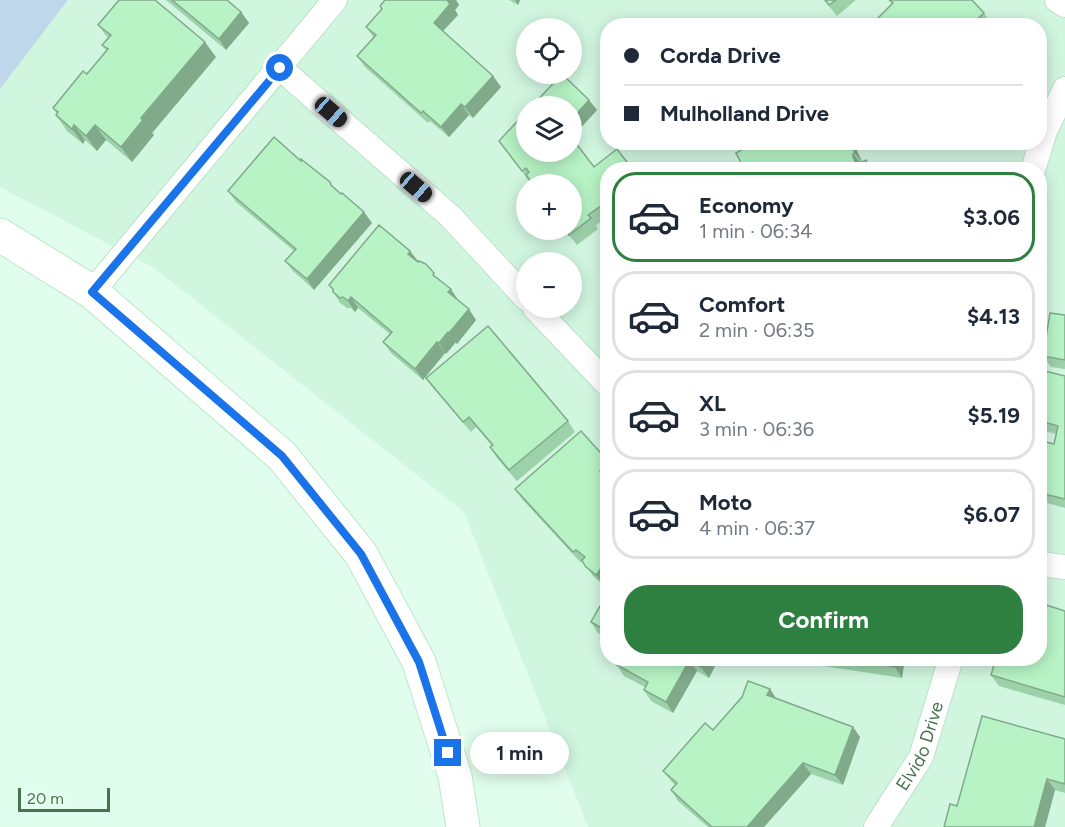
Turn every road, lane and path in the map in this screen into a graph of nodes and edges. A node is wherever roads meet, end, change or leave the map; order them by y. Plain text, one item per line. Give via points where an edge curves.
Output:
1 (335, 0) edge
2 (1058, 0) edge
3 (1065, 5) edge
4 (280, 68) junction
5 (1065, 89) edge
6 (1047, 127) edge
7 (0, 236) edge
8 (516, 287) edge
9 (92, 292) junction
10 (544, 318) edge
11 (600, 377) edge
12 (1047, 565) edge
13 (1065, 567) edge
14 (949, 666) edge
15 (463, 827) edge
16 (876, 827) edge

1 - 4 street
2 - 3 street
4 - 8 street via 450,216
4 - 9 street
5 - 6 street
7 - 9 main road
9 - 15 main road via 282,456 361,554 419,662 455,776
10 - 11 street
12 - 13 street
14 - 16 street, Elvido Drive via 921,757

